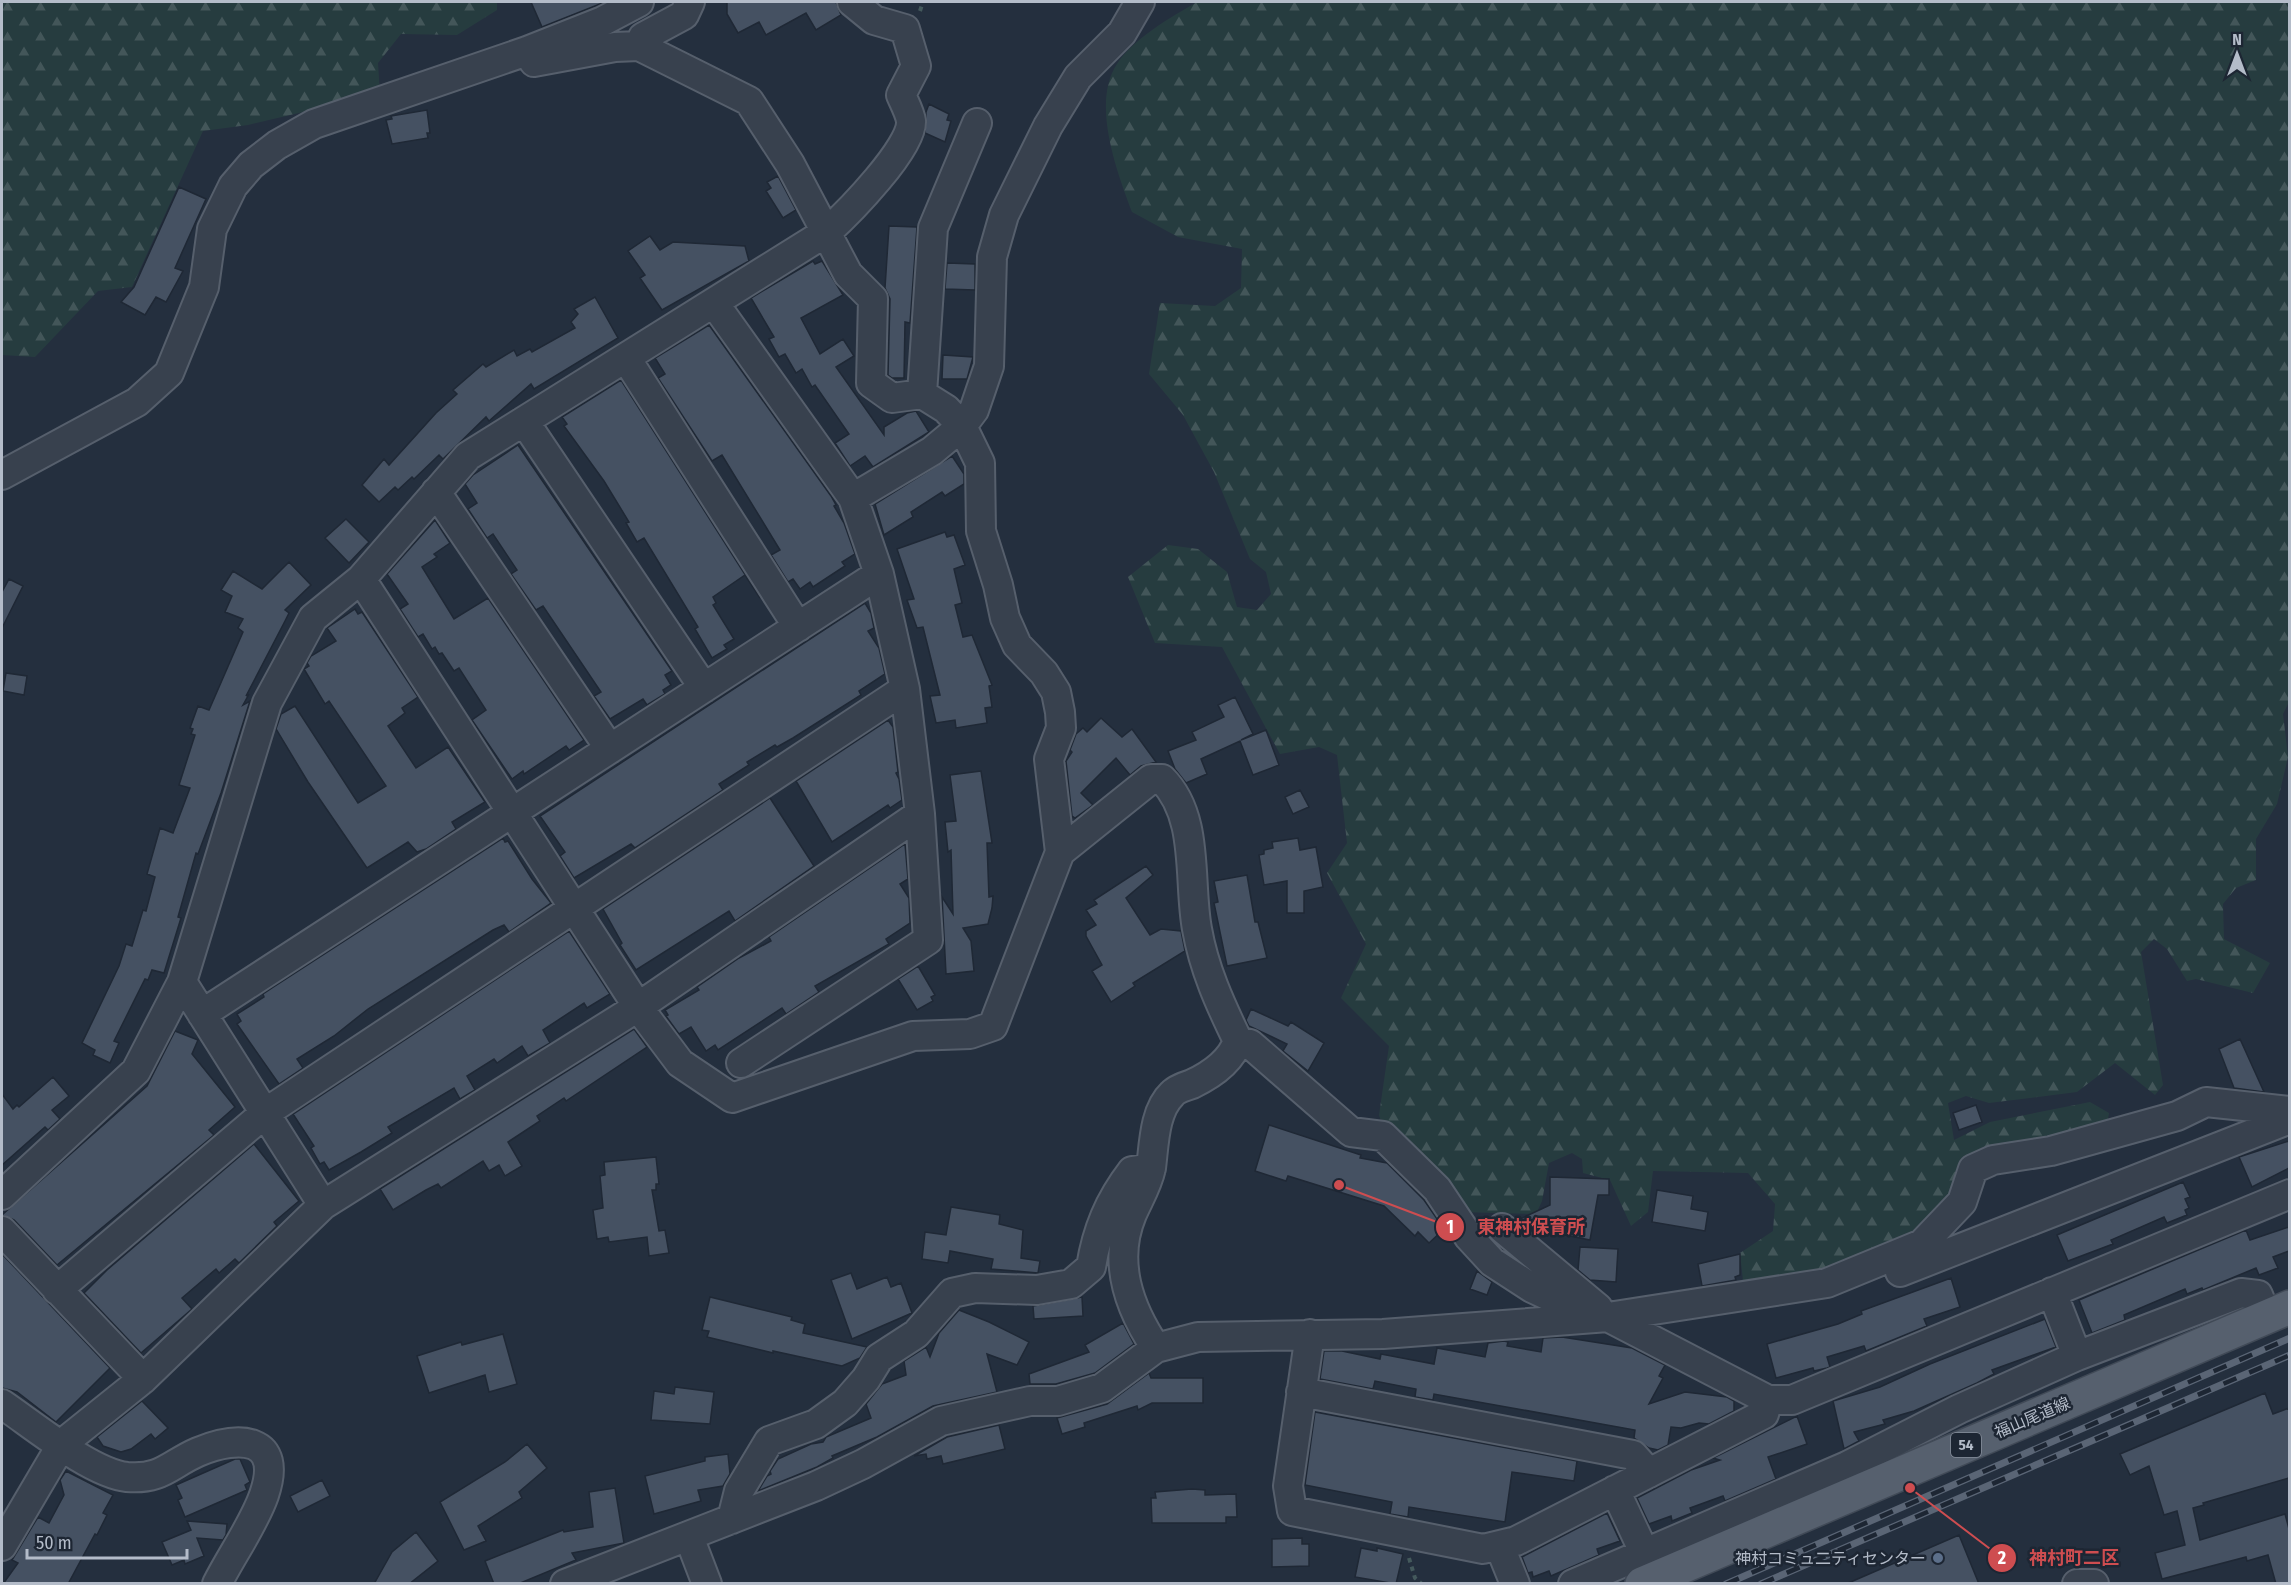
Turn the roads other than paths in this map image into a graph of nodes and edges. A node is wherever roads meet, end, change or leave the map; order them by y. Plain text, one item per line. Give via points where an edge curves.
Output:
1 (639, 2) edge
2 (690, 2) edge
3 (852, 2) edge
4 (1140, 2) edge
5 (639, 46) junction
6 (527, 51) junction
7 (977, 123) dead end
8 (828, 231) junction
9 (714, 303) junction
10 (626, 358) junction
11 (922, 394) junction
12 (524, 421) junction
13 (962, 426) junction
14 (2, 475) edge
15 (436, 492) junction
16 (854, 498) junction
17 (879, 574) junction
18 (361, 579) junction
19 (798, 627) junction
20 (704, 688) junction
21 (904, 689) junction
22 (610, 749) junction
23 (512, 813) junction
24 (920, 814) junction
25 (1060, 852) junction
26 (574, 908) junction
27 (182, 982) junction
28 (638, 1007) junction
29 (202, 1014) junction
30 (1238, 1041) junction
31 (741, 1063) dead end
32 (2289, 1111) edge
33 (265, 1113) junction
34 (2289, 1119) edge
35 (1150, 1168) junction
36 (2289, 1194) edge
37 (2, 1195) edge
38 (323, 1205) junction
39 (1502, 1228) dead end
40 (2, 1231) edge
41 (1827, 1283) junction
42 (57, 1290) junction
43 (2052, 1292) junction
44 (2278, 1312) edge
45 (1608, 1317) junction
46 (1310, 1334) junction
47 (1156, 1348) junction
48 (2078, 1356) junction
49 (142, 1379) junction
50 (1301, 1392) junction
51 (1768, 1401) junction
52 (2, 1404) edge
53 (62, 1444) junction
54 (1649, 1473) junction
55 (1616, 1490) junction
56 (732, 1520) junction
57 (689, 1537) junction
58 (2, 1546) edge
59 (1500, 1546) junction
60 (1643, 1568) edge
61 (217, 1584) edge
62 (565, 1584) edge
63 (707, 1584) edge
64 (1515, 1584) edge
65 (1573, 1584) edge
66 (2077, 1584) edge
67 (2094, 1584) edge

1 - 6 street
2 - 5 street via 684,15 643,37
3 - 8 street via 874,20 905,29 916,66 901,95 911,121 907,140 852,209
4 - 13 street via 1122,33 1078,77 1048,126 1004,215 992,257 989,366 974,410
5 - 6 street via 534,62
5 - 8 street via 749,101
6 - 14 street via 314,124 250,165 232,186 212,229 204,287 169,373 137,402
7 - 11 street via 933,228
8 - 9 street
8 - 11 street via 849,274 873,299 872,383 892,398
9 - 10 street
9 - 16 street
10 - 12 street
10 - 19 street
11 - 13 street via 946,409
12 - 15 street via 468,456
12 - 20 street
13 - 16 street via 932,451
13 - 25 street via 980,463 981,531 1005,618 1017,645 1056,692 1061,728 1049,759
15 - 18 street
15 - 22 street
16 - 17 street
17 - 19 street
17 - 21 street
18 - 23 street
18 - 27 street via 313,618 267,703
19 - 20 street
20 - 22 street
21 - 24 street
21 - 26 street
22 - 23 street
23 - 26 street
23 - 29 street
24 - 28 street
24 - 31 street via 928,940
25 - 28 street via 993,1026 970,1034 913,1036 732,1098 680,1063
25 - 30 street via 1150,779 1162,779 1173,790 1183,816 1193,871 1197,927 1214,992
26 - 28 street
26 - 33 street
27 - 29 street
27 - 37 street via 136,1071
28 - 38 street
29 - 33 street
30 - 35 street via 1222,1064 1201,1080 1172,1093 1161,1111
30 - 45 street via 1250,1044 1351,1132 1383,1136 1437,1189 1469,1237 1492,1262 1532,1288
32 - 41 street via 2205,1102 2178,1116 2051,1151 1993,1160 1973,1169 1962,1202 1922,1244
33 - 38 street
33 - 42 street
34 - 41 street via 1881,1279
35 - 47 street via 1124,1248 1131,1307
35 - 56 street via 1132,1171 1114,1195 1096,1236 1091,1267 1071,1284 1037,1290 975,1288 952,1293 916,1334 879,1358 867,1380 845,1403 816,1424 769,1441 739,1491
36 - 43 street
38 - 49 street
39 - 45 street
40 - 42 street
41 - 45 street
42 - 49 street
43 - 48 street
43 - 51 street via 1792,1401
44 - 48 street via 2258,1295 2241,1293
44 - 60 main road, 福山尾道線 / 54
45 - 46 street via 1383,1334
45 - 51 street
46 - 47 street via 1198,1337
46 - 50 street
47 - 56 street via 1102,1388 1058,1401 1030,1401 941,1421 854,1468
48 - 60 street via 1959,1409
49 - 53 street
50 - 54 street via 1634,1455
50 - 59 street via 1288,1486 1292,1511 1483,1549
51 - 54 street via 1764,1414
52 - 53 street
53 - 58 street
53 - 61 street via 100,1470 126,1477 146,1477 166,1472 196,1453 222,1443 240,1440 255,1444 265,1455 268,1472 264,1495
54 - 55 street
55 - 59 street
55 - 60 street
56 - 57 street
57 - 62 street
57 - 63 street
59 - 64 street
60 - 65 street
66 - 67 street

